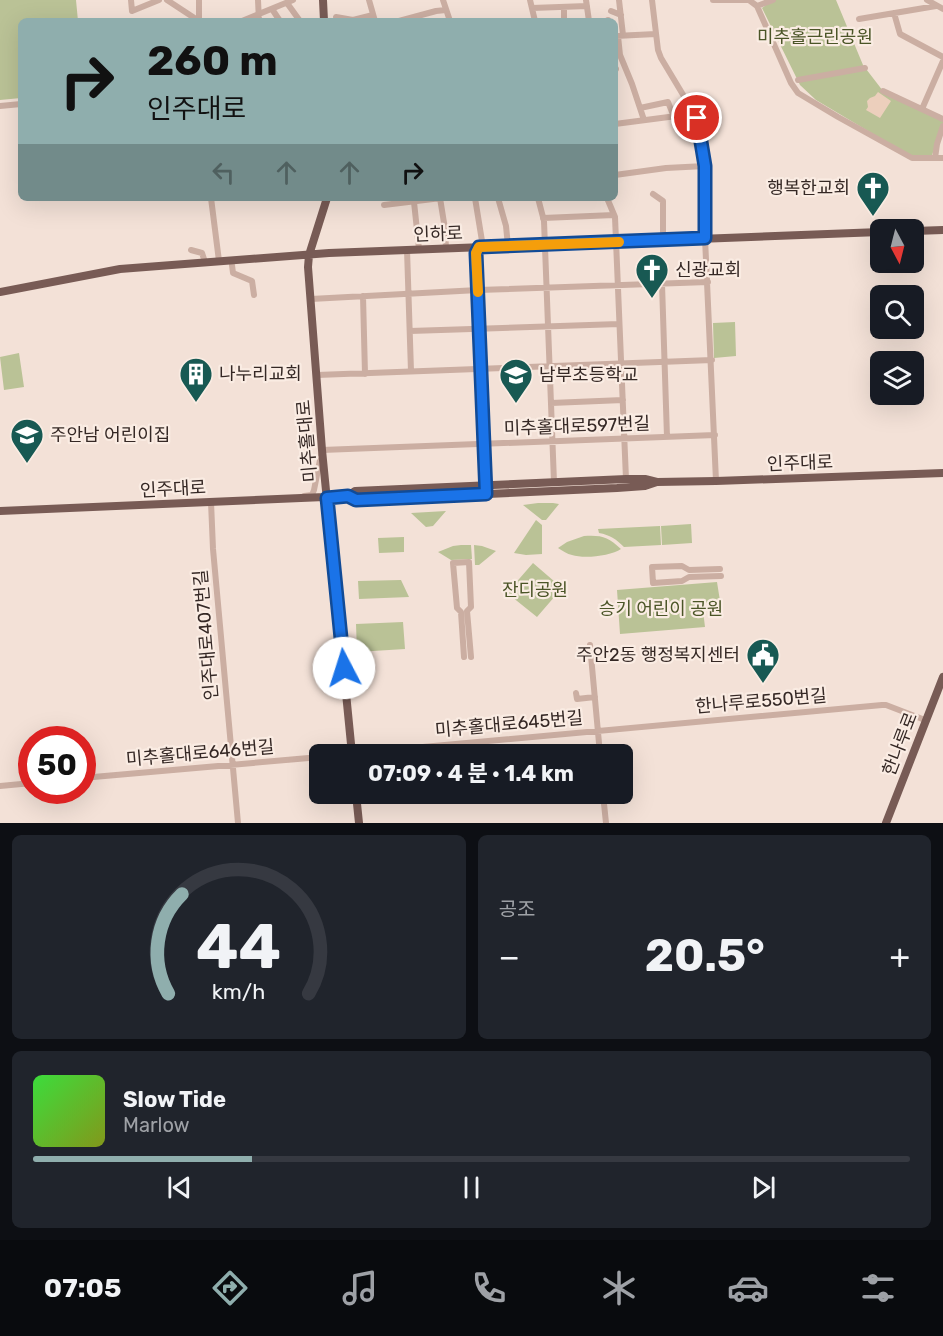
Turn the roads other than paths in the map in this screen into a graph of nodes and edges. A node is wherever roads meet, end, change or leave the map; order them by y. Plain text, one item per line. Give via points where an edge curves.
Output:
1 (131, 0) edge
2 (159, 0) edge
3 (167, 0) edge
4 (199, 0) edge
5 (258, 0) edge
6 (323, 0) edge
7 (369, 0) edge
8 (443, 0) edge
9 (530, 0) edge
10 (619, 0) edge
11 (652, 0) edge
12 (713, 0) edge
13 (773, 0) edge
14 (927, 0) edge
15 (290, 1) edge
16 (587, 3) edge
17 (559, 5) edge
18 (757, 6) junction
19 (936, 6) junction
20 (532, 8) junction
21 (272, 9) junction
22 (943, 9) edge
23 (446, 10) junction
24 (611, 10) dead end
25 (894, 13) junction
26 (621, 15) junction
27 (336, 17) dead end
28 (194, 18) edge
29 (199, 18) edge
30 (258, 18) edge
31 (278, 18) edge
32 (298, 18) edge
33 (324, 18) edge
34 (342, 18) edge
35 (374, 18) edge
36 (410, 18) edge
37 (449, 18) edge
38 (534, 18) edge
39 (589, 18) edge
40 (859, 19) dead end
41 (656, 34) junction
42 (619, 36) edge
43 (943, 57) edge
44 (943, 61) edge
45 (865, 68) dead end
46 (798, 80) dead end
47 (883, 91) dead end
48 (18, 104) edge
49 (0, 106) edge
50 (651, 106) junction
51 (640, 108) junction
52 (922, 109) junction
53 (693, 112) junction
54 (674, 117) junction
55 (655, 119) junction
56 (943, 119) edge
57 (644, 120) junction
58 (618, 124) edge
59 (943, 126) edge
60 (935, 158) junction
61 (943, 158) edge
62 (705, 166) junction
63 (618, 175) edge
64 (652, 194) dead end
65 (210, 201) edge
66 (326, 201) edge
67 (421, 201) edge
68 (441, 201) edge
69 (475, 201) edge
70 (499, 201) edge
71 (539, 201) edge
72 (608, 201) edge
73 (414, 202) junction
74 (384, 205) dead end
75 (614, 215) junction
76 (543, 218) junction
77 (943, 230) edge
78 (924, 231) edge
79 (870, 232) edge
80 (705, 238) junction
81 (663, 240) junction
82 (616, 242) junction
83 (481, 244) junction
84 (545, 245) junction
85 (508, 246) junction
86 (446, 248) junction
87 (419, 249) junction
88 (191, 250) dead end
89 (406, 250) junction
90 (309, 255) junction
91 (219, 261) junction
92 (205, 262) junction
93 (232, 265) dead end
94 (708, 282) junction
95 (662, 284) junction
96 (618, 285) junction
97 (547, 288) junction
98 (478, 290) junction
99 (0, 292) edge
100 (408, 294) junction
101 (254, 295) dead end
102 (363, 296) junction
103 (311, 299) junction
104 (619, 324) junction
105 (548, 326) junction
106 (479, 329) junction
107 (410, 331) junction
108 (712, 360) junction
109 (664, 362) junction
110 (621, 363) junction
111 (550, 366) junction
112 (481, 368) junction
113 (411, 371) junction
114 (365, 374) junction
115 (317, 375) junction
116 (622, 400) junction
117 (551, 403) junction
118 (715, 435) junction
119 (667, 437) junction
120 (624, 439) junction
121 (553, 441) junction
122 (484, 444) junction
123 (322, 450) junction
124 (943, 473) edge
125 (626, 479) junction
126 (716, 481) junction
127 (554, 482) junction
128 (657, 482) junction
129 (485, 490) junction
130 (327, 498) junction
131 (295, 499) junction
132 (211, 502) junction
133 (0, 511) edge
134 (720, 572) joint
135 (590, 645) dead end
136 (467, 657) joint
137 (943, 676) edge
138 (576, 693) dead end
139 (595, 697) junction
140 (925, 720) junction
141 (598, 731) junction
142 (351, 744) edge
143 (459, 744) edge
144 (599, 744) edge
145 (309, 758) edge
146 (233, 765) junction
147 (96, 777) edge
148 (18, 784) edge
149 (0, 786) edge
150 (357, 804) edge
151 (604, 804) edge
152 (238, 823) edge
153 (359, 823) edge
154 (606, 823) edge
155 (886, 823) edge

1 - 2 street via 132,11
3 - 28 street
4 - 29 street
5 - 30 street
6 - 33 main road
7 - 35 street
8 - 23 street
9 - 20 street
10 - 26 street
11 - 41 street
12 - 18 street via 749,0
13 - 18 street
14 - 19 street
15 - 21 street
15 - 32 street
16 - 17 street
16 - 39 street
17 - 20 street
18 - 60 street via 798,93 912,158
19 - 22 street
19 - 25 street
20 - 38 street
21 - 30 street
21 - 31 street
23 - 36 street
23 - 37 street
24 - 26 street
25 - 40 street
25 - 43 street via 900,34
26 - 42 street
27 - 34 street
41 - 42 street
41 - 53 street via 661,58
42 - 51 street via 620,55
44 - 52 street
45 - 46 street
47 - 52 street
48 - 49 street
50 - 51 street
50 - 54 street via 669,102
50 - 55 street
51 - 57 street
52 - 56 street
53 - 54 street
53 - 62 street
54 - 55 street
55 - 57 street
57 - 58 street
59 - 60 street
60 - 61 street
62 - 63 street
62 - 80 street
64 - 81 street via 663,201
65 - 91 street
66 - 90 main road, 미추홀대로
67 - 73 street
68 - 86 street
69 - 83 street
70 - 85 street
71 - 76 street
72 - 75 street
73 - 74 street
73 - 87 street
75 - 76 street
75 - 82 street
76 - 84 street
77 - 78 main road
79 - 80 main road, 인하로
80 - 81 main road, 인하로
80 - 94 street
81 - 82 main road, 인하로
82 - 84 main road, 인하로
82 - 96 street
83 - 85 main road, 인하로
83 - 86 main road, 인하로
83 - 98 street via 476,253
84 - 85 main road, 인하로
84 - 97 street
86 - 87 main road, 인하로
87 - 89 main road, 인하로
88 - 92 street via 202,253
89 - 90 main road, 인하로
89 - 100 street
90 - 91 main road, 인하로
90 - 103 main road, 미추홀대로
91 - 92 main road, 인하로
92 - 99 main road, 인하로 via 120,269
93 - 101 street via 233,273 252,281
94 - 95 street
94 - 108 street
95 - 96 street
95 - 109 street
96 - 97 street
96 - 104 street
97 - 98 street
97 - 105 street
98 - 100 street
98 - 106 street
100 - 102 street
100 - 107 street
102 - 103 street
102 - 114 street
103 - 115 main road, 미추홀대로
104 - 105 street
104 - 110 street
105 - 106 street
105 - 111 street
106 - 107 street
106 - 112 street
107 - 113 street
108 - 109 street
108 - 118 street
109 - 110 street
109 - 119 street
110 - 111 street
110 - 116 street
111 - 112 street
111 - 117 street
112 - 113 street
112 - 122 street
113 - 114 street
114 - 115 street
115 - 123 main road, 미추홀대로
116 - 117 street
116 - 120 street
117 - 121 street
118 - 119 street, 미추홀대로597번길
118 - 126 street
119 - 120 street, 미추홀대로597번길
120 - 121 street, 미추홀대로597번길
120 - 125 street
121 - 122 street, 미추홀대로597번길
121 - 127 street
122 - 123 street, 미추홀대로597번길
122 - 129 street
123 - 130 main road, 미추홀대로
123 - 131 street via 312,495
124 - 126 main road, 인주대로
125 - 127 main road, 인주대로
125 - 128 main road, 인주대로
126 - 128 main road, 인주대로
127 - 129 main road, 인주대로
128 - 129 main road, 인주대로 via 636,487
129 - 130 main road, 인주대로 via 355,491 348,496
130 - 131 main road, 인주대로
130 - 142 main road, 미추홀대로
131 - 132 main road, 인주대로
132 - 133 main road, 인주대로
132 - 146 street, 인주대로407번길
134 - 134 street via 682,566 652,567 652,583
135 - 139 street
136 - 136 street via 467,611 471,608 470,562 453,563
137 - 140 main road, 한나루로
138 - 139 street via 577,699
139 - 141 street
140 - 141 street, 한나루로550번길 via 882,705
140 - 155 main road, 한나루로
141 - 143 street, 미추홀대로645번길
141 - 144 street
145 - 146 street, 미추홀대로646번길
146 - 147 street, 미추홀대로646번길
146 - 152 street, 인주대로407번길
148 - 149 street
150 - 153 main road
151 - 154 street

